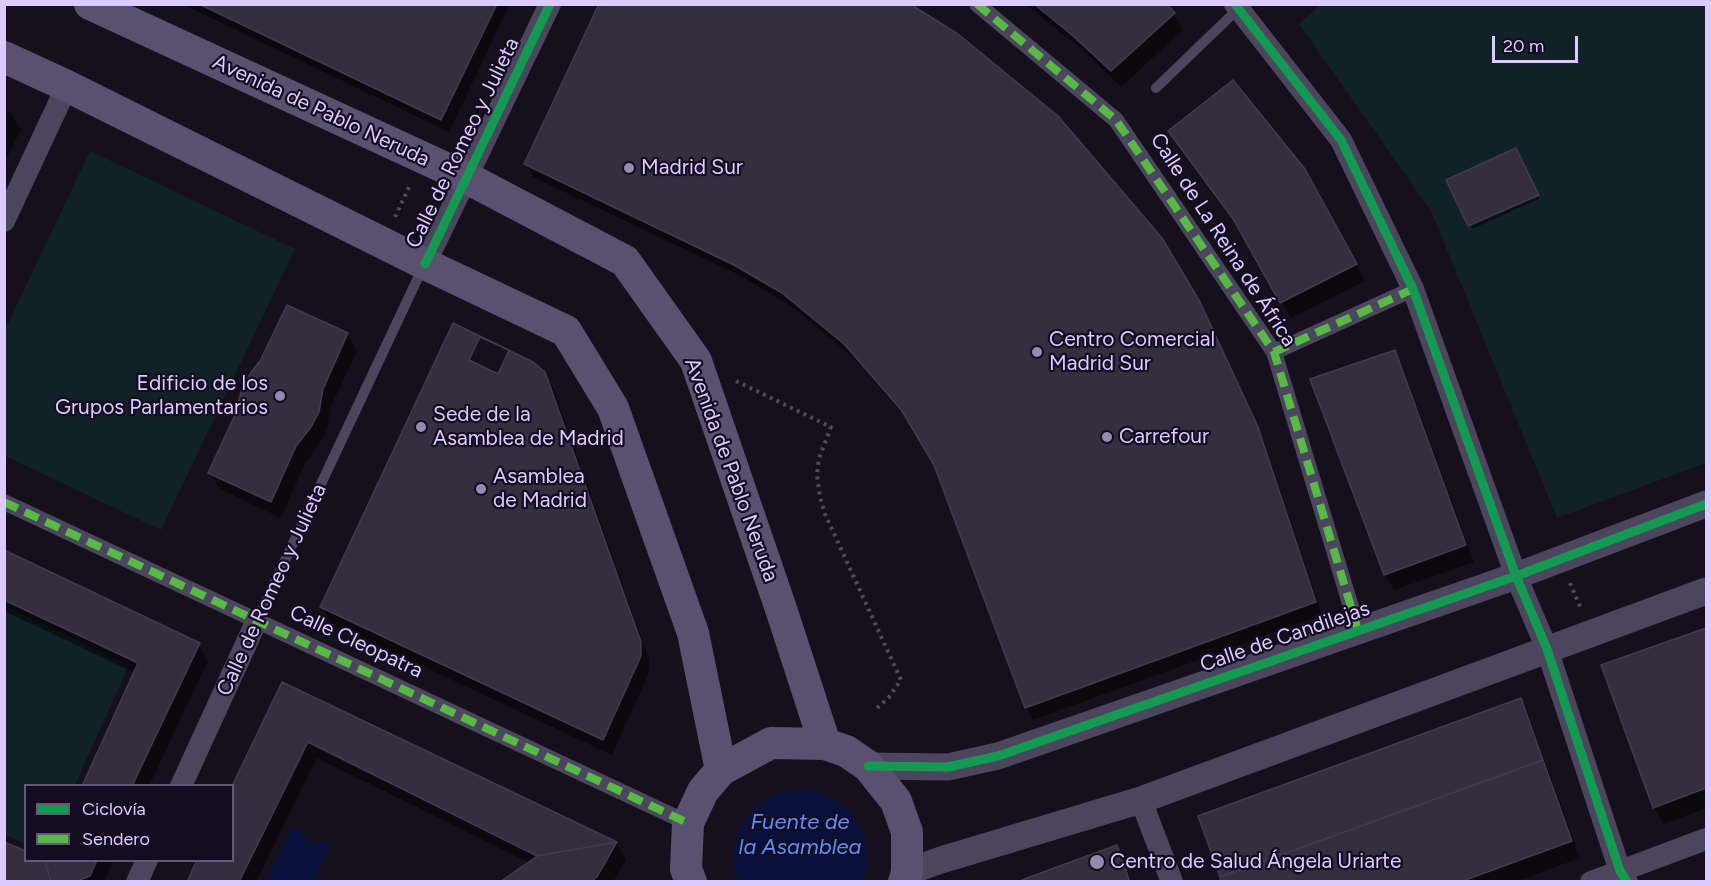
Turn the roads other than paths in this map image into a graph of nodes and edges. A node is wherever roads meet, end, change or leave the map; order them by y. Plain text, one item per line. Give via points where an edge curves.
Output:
1 (550, 4) edge
2 (977, 4) edge
3 (1239, 6) edge
4 (105, 8) edge
5 (4, 57) edge
6 (68, 86) junction
7 (1156, 88) dead end
8 (467, 178) junction
9 (4, 221) edge
10 (424, 264) junction
11 (1413, 289) junction
12 (1274, 352) junction
13 (4, 502) edge
14 (1707, 504) edge
15 (1516, 576) junction
16 (1707, 591) edge
17 (256, 620) junction
18 (1358, 630) junction
19 (1547, 649) junction
20 (825, 744) junction
21 (868, 766) junction
22 (721, 770) junction
23 (182, 784) edge
24 (1141, 800) junction
25 (688, 823) junction
26 (1707, 839) edge
27 (147, 862) edge
28 (1624, 876) edge
29 (683, 877) edge
30 (905, 877) edge
31 (137, 882) edge
32 (1172, 882) edge
33 (1591, 882) edge

1 - 8 street, Calle de Romeo y Julieta
2 - 12 street, Calle de La Reina de África via 1116,120
3 - 7 lane
3 - 11 street via 1341,140
4 - 8 main road, Avenida de Pablo Neruda
5 - 6 main road
6 - 9 street
6 - 10 main road
8 - 10 street, Calle de Romeo y Julieta
8 - 20 main road, Avenida de Pablo Neruda via 625,261 696,361
10 - 17 lane, Calle de Romeo y Julieta
10 - 22 main road via 566,332 613,408 693,633
11 - 12 street
11 - 15 street
12 - 18 street, Calle de La Reina de África
13 - 17 street, Calle Cleopatra
14 - 15 street, Calle de Candilejas
15 - 18 street, Calle de Candilejas
15 - 19 street
16 - 19 street
17 - 23 street, Calle de Romeo y Julieta
17 - 25 street, Calle Cleopatra
18 - 21 street, Calle de Candilejas via 998,756 933,768
19 - 24 street
19 - 28 street
20 - 21 main road via 846,751
20 - 22 main road via 771,743
21 - 30 main road via 896,801 907,832
22 - 25 main road via 703,791
24 - 30 street via 941,860
24 - 32 street
25 - 29 main road
26 - 28 street
27 - 31 street
28 - 33 street

